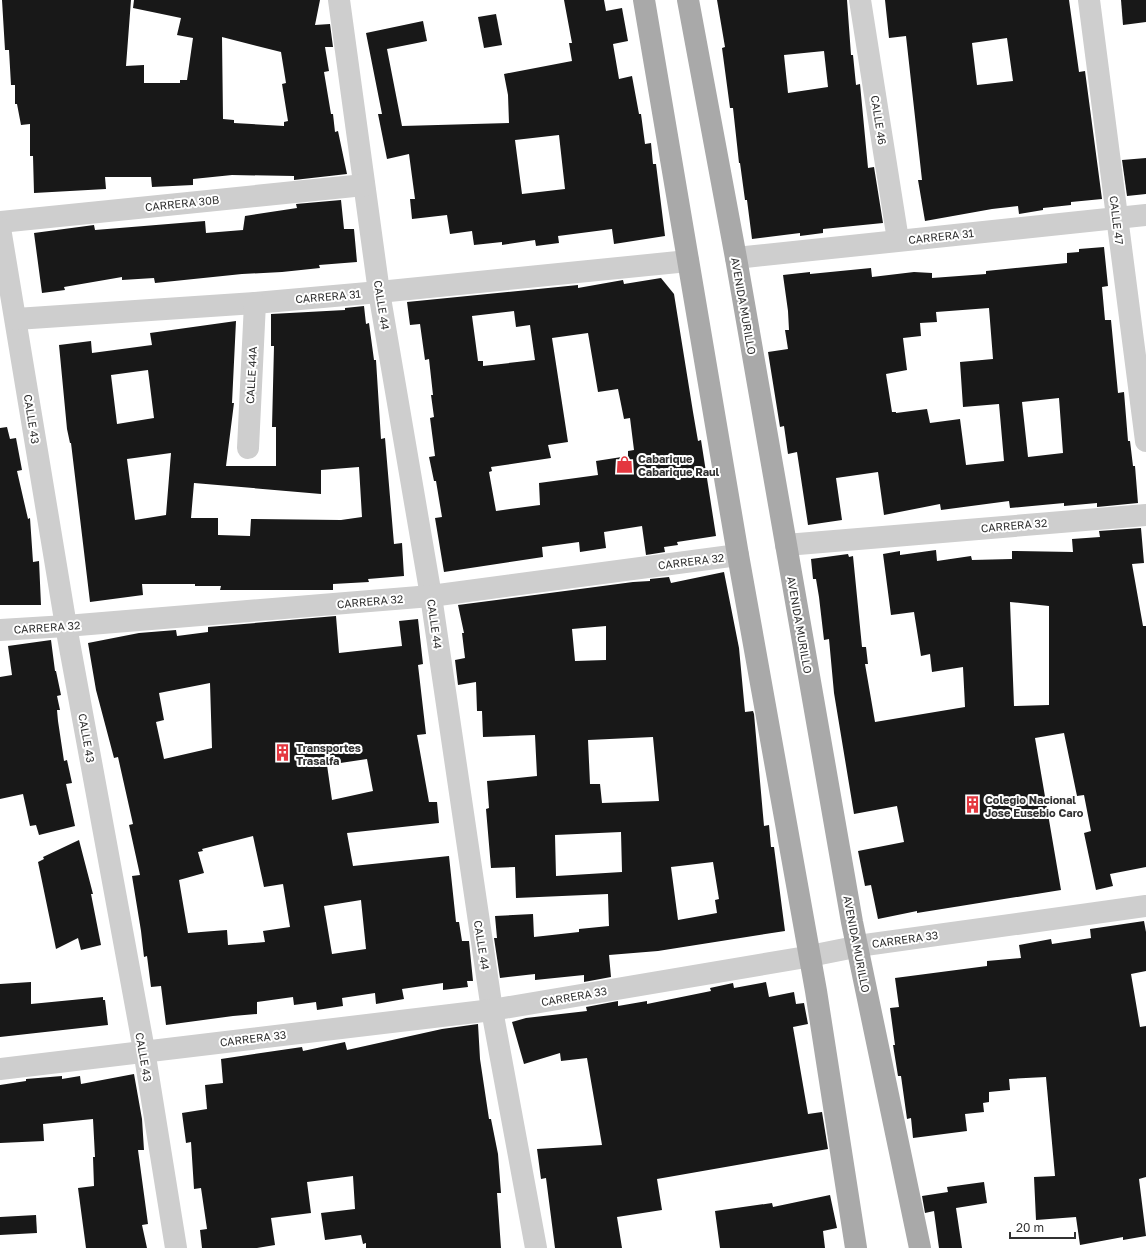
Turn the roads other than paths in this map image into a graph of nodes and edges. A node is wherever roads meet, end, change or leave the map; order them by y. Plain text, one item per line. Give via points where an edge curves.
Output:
1 (339, 0) edge
2 (644, 0) edge
3 (688, 0) edge
4 (860, 0) edge
5 (1089, 0) edge
6 (364, 185) junction
7 (1146, 215) edge
8 (1117, 218) junction
9 (0, 222) edge
10 (0, 228) edge
11 (898, 240) junction
12 (736, 258) junction
13 (688, 261) junction
14 (379, 292) junction
15 (255, 303) junction
16 (16, 319) junction
17 (1146, 441) edge
18 (248, 448) dead end
19 (1146, 515) edge
20 (786, 545) junction
21 (738, 555) junction
22 (431, 596) junction
23 (66, 626) junction
24 (0, 630) edge
25 (1146, 906) edge
26 (857, 947) junction
27 (809, 956) junction
28 (492, 1010) junction
29 (144, 1050) junction
30 (0, 1069) edge
31 (176, 1248) edge
32 (536, 1248) edge
33 (856, 1248) edge
34 (920, 1248) edge

1 - 6 street, CALLE 44
2 - 13 main road
3 - 12 main road, AVENIDA MURILLO
4 - 11 street, CALLE 46
5 - 8 street, CALLE 47
6 - 9 street, CARRERA 30B
6 - 14 street, CALLE 44
7 - 8 street, CARRERA 31
8 - 11 street, CARRERA 31
8 - 17 street, CALLE 47
10 - 16 street, CALLE 43
11 - 12 street, CARRERA 31
12 - 20 main road, AVENIDA MURILLO
13 - 14 street, CARRERA 31
13 - 21 main road
14 - 15 street, CARRERA 31
14 - 22 street, CALLE 44
15 - 16 street, CARRERA 31
15 - 18 street, CALLE 44A
16 - 23 street, CALLE 43
19 - 20 street, CARRERA 32
20 - 26 main road, AVENIDA MURILLO
21 - 22 street, CARRERA 32
21 - 27 main road
22 - 23 street, CARRERA 32
22 - 28 street, CALLE 44
23 - 24 street, CARRERA 32
23 - 29 street, CALLE 43
25 - 26 street, CARRERA 33
26 - 27 street, CARRERA 33
26 - 34 main road, AVENIDA MURILLO
27 - 28 street, CARRERA 33
27 - 33 main road
28 - 29 street, CARRERA 33
28 - 32 street, CALLE 44
29 - 30 street, CARRERA 33
29 - 31 street, CALLE 43

